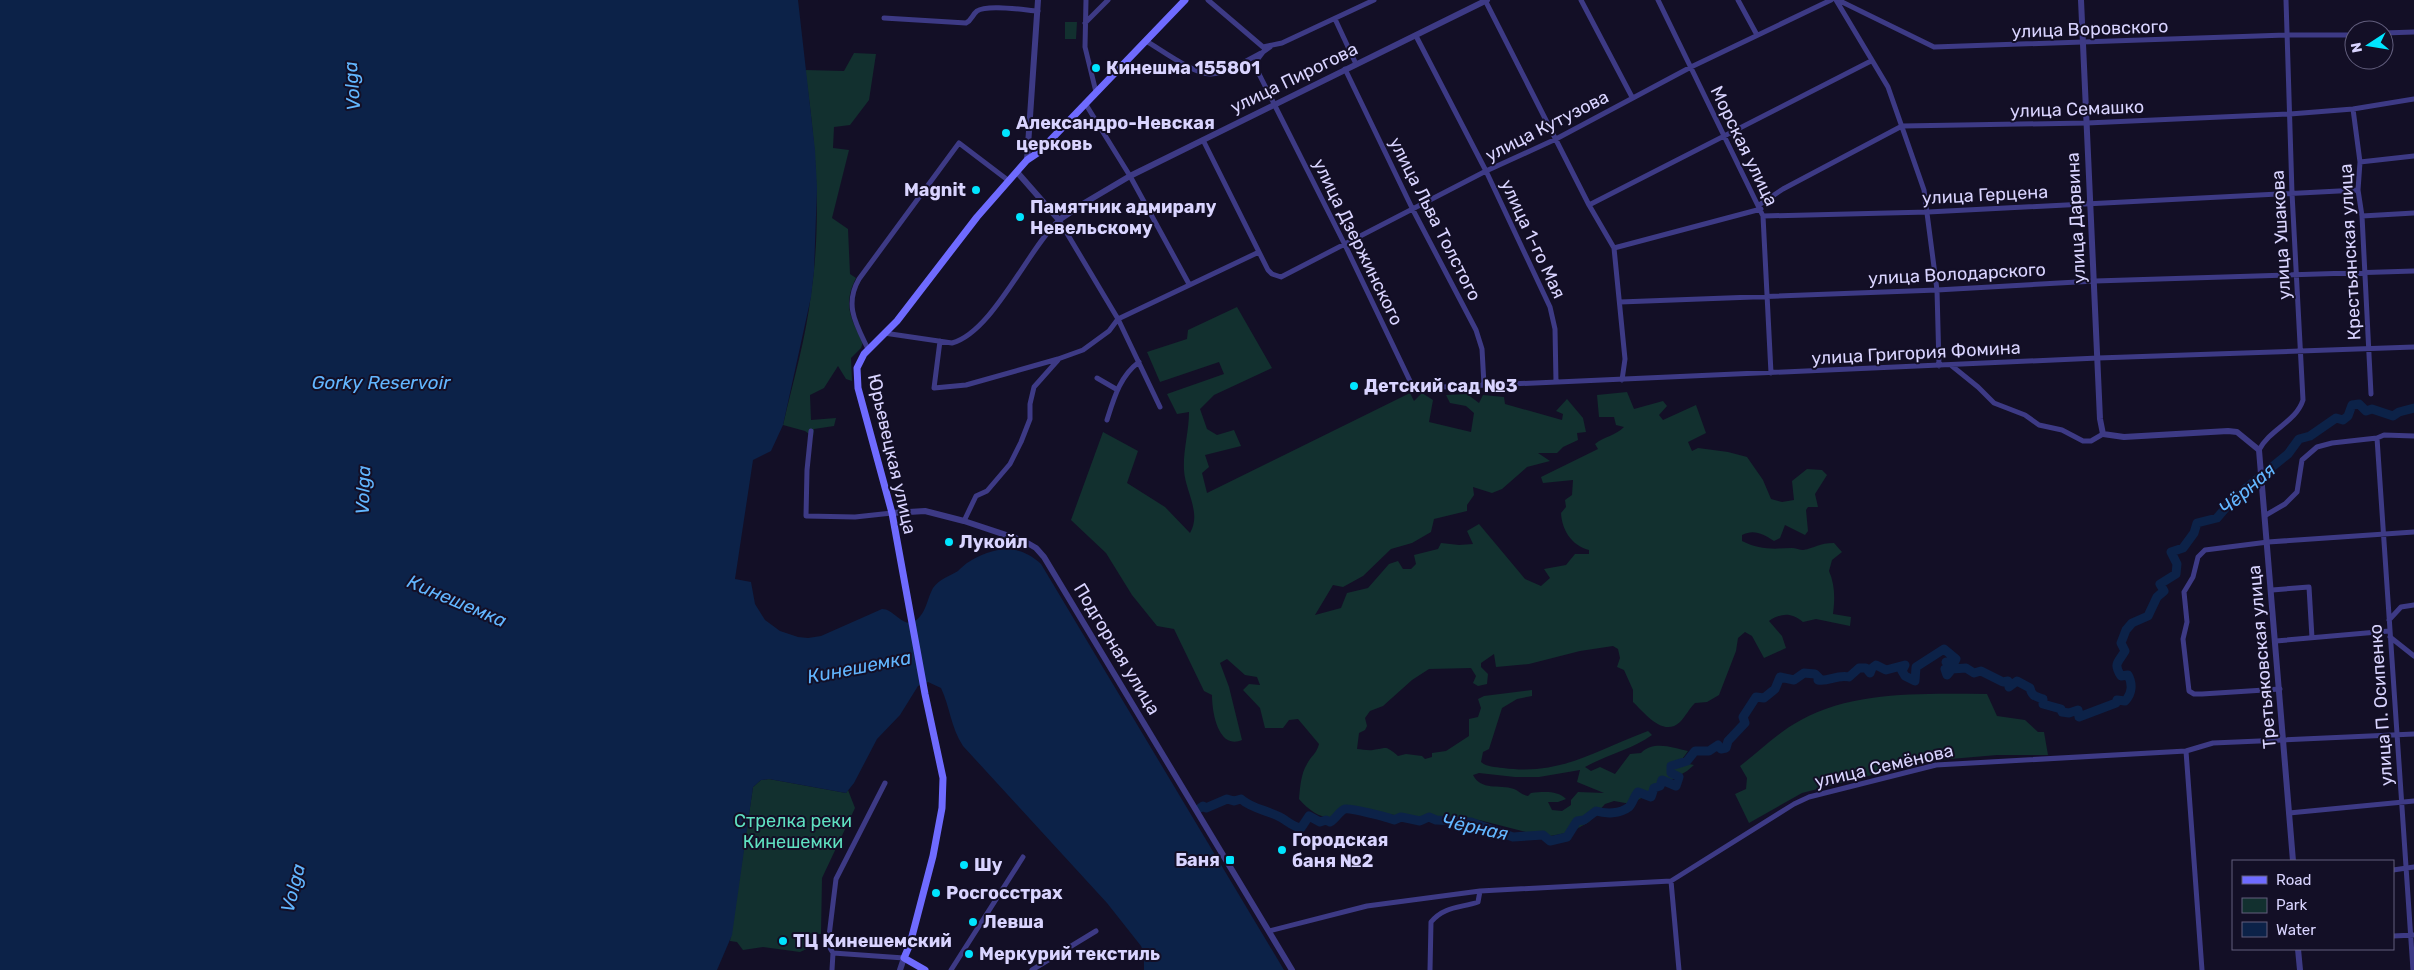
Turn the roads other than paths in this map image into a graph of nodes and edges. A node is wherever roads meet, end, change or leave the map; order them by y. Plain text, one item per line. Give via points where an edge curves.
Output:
1 (1038, 0) edge
2 (1086, 0) edge
3 (1108, 0) edge
4 (1185, 0) edge
5 (1208, 0) edge
6 (1374, 0) edge
7 (1486, 0) edge
8 (1581, 0) edge
9 (1658, 0) edge
10 (1738, 0) edge
11 (1831, 0) edge
12 (1837, 0) edge
13 (2081, 0) edge
14 (2286, 0) edge
15 (1038, 11) junction
16 (884, 18) dead end
17 (1334, 19) junction
18 (1084, 24) junction
19 (2414, 32) edge
20 (2394, 33) edge
21 (1756, 35) junction
22 (2286, 35) junction
23 (2344, 35) edge
24 (1416, 36) junction
25 (1146, 41) junction
26 (2083, 43) junction
27 (1270, 47) junction
28 (1263, 52) junction
29 (1871, 61) junction
30 (1356, 64) junction
31 (1691, 67) junction
32 (1345, 69) junction
33 (1096, 92) junction
34 (1632, 97) junction
35 (2414, 99) edge
36 (1085, 103) junction
37 (1275, 105) junction
38 (2353, 108) junction
39 (2290, 114) junction
40 (2086, 123) junction
41 (1902, 126) junction
42 (1724, 136) junction
43 (1556, 139) junction
44 (1203, 140) junction
45 (2414, 156) edge
46 (1027, 160) junction
47 (2360, 162) junction
48 (1486, 171) junction
49 (1017, 172) junction
50 (1130, 176) junction
51 (1009, 181) junction
52 (2358, 190) junction
53 (2292, 193) junction
54 (2091, 202) junction
55 (1589, 206) junction
56 (1760, 207) junction
57 (1413, 210) junction
58 (1928, 212) junction
59 (2414, 213) edge
60 (1763, 216) junction
61 (2362, 216) junction
62 (1059, 220) junction
63 (1345, 245) junction
64 (1614, 248) junction
65 (1259, 252) junction
66 (2414, 270) edge
67 (2296, 273) junction
68 (2364, 273) junction
69 (2095, 281) junction
70 (1189, 284) junction
71 (1936, 290) junction
72 (1767, 295) junction
73 (1620, 302) junction
74 (1118, 319) junction
75 (884, 333) junction
76 (940, 341) junction
77 (2414, 347) edge
78 (2369, 348) junction
79 (868, 349) junction
80 (2301, 351) junction
81 (2098, 358) junction
82 (1058, 359) junction
83 (1139, 362) junction
84 (1939, 366) junction
85 (1952, 366) junction
86 (1772, 373) junction
87 (1097, 378) dead end
88 (1622, 380) junction
89 (1556, 382) junction
90 (1484, 385) junction
91 (1420, 388) joint
92 (1116, 390) junction
93 (2371, 394) dead end
94 (1160, 407) dead end
95 (1107, 420) dead end
96 (811, 431) dead end
97 (2103, 434) junction
98 (2414, 436) edge
99 (2377, 438) junction
100 (2260, 452) junction
101 (892, 513) junction
102 (2266, 515) junction
103 (964, 521) junction
104 (2414, 532) edge
105 (2382, 534) junction
106 (2268, 542) junction
107 (2272, 590) junction
108 (2414, 605) edge
109 (2389, 620) junction
110 (2390, 634) junction
111 (2312, 638) junction
112 (2276, 641) junction
113 (2414, 656) edge
114 (2280, 689) junction
115 (2414, 734) edge
116 (2397, 735) junction
117 (2284, 738) junction
118 (2186, 752) junction
119 (885, 783) dead end
120 (2414, 801) edge
121 (2403, 802) junction
122 (2289, 813) junction
123 (1022, 857) dead end
124 (2293, 860) edge
125 (2414, 867) edge
126 (2405, 869) junction
127 (2394, 870) edge
128 (1671, 881) junction
129 (1480, 891) junction
130 (1096, 931) dead end
131 (1269, 931) junction
132 (2412, 935) edge
133 (2394, 936) edge
134 (2298, 950) edge
135 (833, 953) junction
136 (904, 958) junction
137 (832, 970) edge
138 (900, 970) edge
139 (925, 970) edge
140 (951, 970) edge
141 (1032, 970) edge
142 (1292, 970) edge
143 (1430, 970) edge
144 (1679, 970) edge
145 (2202, 970) edge
146 (2300, 970) edge
147 (2413, 970) edge

1 - 15 street
2 - 18 street
3 - 18 street
4 - 25 main road, Юрьевецкая улица
5 - 27 street via 1257,44
6 - 17 street
7 - 24 street, улица Пирогова
7 - 43 street
8 - 34 street
9 - 31 street, Морская улица
10 - 21 street
11 - 21 street, улица Кутузова
12 - 26 street, улица Воровского via 1934,47
12 - 29 street
13 - 26 street, улица Дарвина
14 - 22 street, улица Ушакова
15 - 16 street via 984,8 975,12 966,23
15 - 46 street
17 - 27 street
17 - 30 street
18 - 33 street via 1085,47
19 - 20 street
21 - 31 street, улица Кутузова
22 - 23 street, улица Воровского
22 - 26 street, улица Воровского
22 - 39 street, улица Ушакова
24 - 30 street, улица Пирогова
24 - 48 street, улица 1-го Мая
25 - 28 street via 1209,75 1227,71
25 - 33 main road, Юрьевецкая улица
26 - 40 street, улица Дарвина
27 - 28 street
28 - 37 street, улица Дзержинского via 1254,64
29 - 41 street via 1885,80
29 - 42 street
30 - 32 street, улица Пирогова
31 - 34 street, улица Кутузова
31 - 42 street, Морская улица
32 - 37 street, улица Пирогова
32 - 57 street, улица Льва Толстого
33 - 36 main road, Юрьевецкая улица
34 - 43 street, улица Кутузова
35 - 38 street, улица Семашко
36 - 46 main road, Юрьевецкая улица via 1039,152
36 - 50 street
37 - 44 street, улица Пирогова
37 - 63 street, улица Дзержинского
38 - 39 street, улица Семашко
38 - 47 street, Крестьянская улица
39 - 40 street, улица Семашко
39 - 53 street, улица Ушакова
40 - 41 street, улица Семашко
40 - 54 street, улица Дарвина
41 - 56 street, улица Семашко via 1784,189
41 - 58 street via 1924,190
42 - 55 street
42 - 56 street, Морская улица
43 - 48 street, улица Кутузова
43 - 55 street
44 - 50 street, улица Пирогова
44 - 65 street
45 - 47 street
46 - 49 main road, Юрьевецкая улица
47 - 52 street, Крестьянская улица
48 - 57 street, улица Кутузова
48 - 89 street, улица 1-го Мая via 1550,307 1555,329
49 - 51 main road, Юрьевецкая улица
49 - 62 street
50 - 62 street, улица Пирогова
50 - 70 street
51 - 75 main road, Юрьевецкая улица
51 - 79 street via 959,143 852,292 854,320
52 - 53 street, улица Герцена
52 - 61 street, Крестьянская улица
53 - 54 street, улица Герцена
53 - 67 street, улица Ушакова
54 - 58 street, улица Герцена
54 - 69 street, улица Дарвина
55 - 64 street
56 - 60 street, Морская улица
56 - 64 street
57 - 63 street, улица Кутузова
57 - 90 street, улица Льва Толстого via 1476,330 1482,348
58 - 60 street, улица Герцена
58 - 71 street
59 - 61 street
60 - 72 street, Морская улица
61 - 68 street, Крестьянская улица
62 - 74 street
62 - 76 street, улица Пирогова via 1044,236 991,313 961,341
63 - 65 street, улица Кутузова via 1286,276 1276,277 1268,270
63 - 91 street, улица Дзержинского via 1411,383
64 - 73 street
65 - 70 street
66 - 68 street, улица Володарского
67 - 68 street, улица Володарского
67 - 69 street, улица Володарского
67 - 80 street, улица Ушакова
68 - 78 street, Крестьянская улица
69 - 71 street, улица Володарского
69 - 81 street, улица Дарвина
70 - 74 street
71 - 72 street, улица Володарского
71 - 84 street
72 - 73 street, улица Володарского
72 - 86 street, Морская улица
73 - 88 street via 1625,359
74 - 82 street via 1109,331 1083,350
74 - 83 street
75 - 76 street, улица Пирогова
75 - 79 main road, Юрьевецкая улица
76 - 82 street via 934,388 966,385
77 - 78 street, улица Григория Фомина
78 - 80 street, улица Григория Фомина
78 - 93 street, Крестьянская улица
79 - 101 main road, Юрьевецкая улица via 857,368 858,388
80 - 81 street, улица Григория Фомина
80 - 100 street, улица Ушакова via 2303,400 2300,409 2264,441
81 - 85 street, улица Григория Фомина
81 - 97 street, улица Дарвина
82 - 103 street via 1034,387 1030,419 1010,464 987,491 976,496
83 - 92 street
83 - 94 street
84 - 85 street, улица Григория Фомина
84 - 86 street, улица Григория Фомина
85 - 97 street via 1994,403 2025,415 2038,425 2062,430 2076,440 2091,441
86 - 88 street, улица Григория Фомина
87 - 92 street
88 - 89 street, улица Григория Фомина
89 - 90 street, улица Григория Фомина
90 - 91 street, улица Григория Фомина
92 - 95 street
96 - 101 street, Подгорная улица via 806,516 855,517
97 - 100 street via 2124,437 2237,432
98 - 99 street via 2384,435
99 - 102 street via 2332,443 2311,451 2300,467 2297,492
99 - 105 street, улица П. Осипенко
100 - 102 street, Третьяковская улица
101 - 103 street, Подгорная улица via 925,511
101 - 136 main road, Юрьевецкая улица via 941,764 944,794 933,856
102 - 106 street, Третьяковская улица
103 - 131 street, Подгорная улица via 1024,541 1044,557
104 - 105 street
105 - 106 street
105 - 109 street, улица П. Осипенко
106 - 107 street, Третьяковская улица
106 - 114 street via 2205,550 2198,557 2193,577 2184,592 2187,622 2183,640 2189,691 2194,694
107 - 111 street via 2309,587
107 - 112 street, Третьяковская улица
108 - 109 street via 2401,607
109 - 110 street, улица П. Осипенко
110 - 111 street
110 - 113 street
110 - 116 street, улица П. Осипенко
111 - 112 street
112 - 114 street, Третьяковская улица
114 - 117 street, Третьяковская улица
115 - 116 street, улица Семёнова
116 - 117 street, улица Семёнова
116 - 121 street, улица П. Осипенко
117 - 118 street, улица Семёнова via 2213,743
117 - 122 street, Третьяковская улица
118 - 128 street, улица Семёнова via 1960,763 1896,774 1794,804
118 - 145 street
119 - 135 street via 836,880 830,936
120 - 121 street
121 - 122 street
121 - 126 street, улица П. Осипенко
122 - 124 street, Третьяковская улица
123 - 140 street
125 - 126 street
126 - 127 street
126 - 132 street, улица П. Осипенко
128 - 129 street
128 - 144 street
129 - 131 street via 1367,906
129 - 143 street via 1478,902 1445,910 1431,922
130 - 141 street
131 - 142 street, Подгорная улица
132 - 133 street
132 - 147 street, улица П. Осипенко
134 - 146 street
135 - 136 street
135 - 137 street
136 - 138 street
136 - 139 main road

